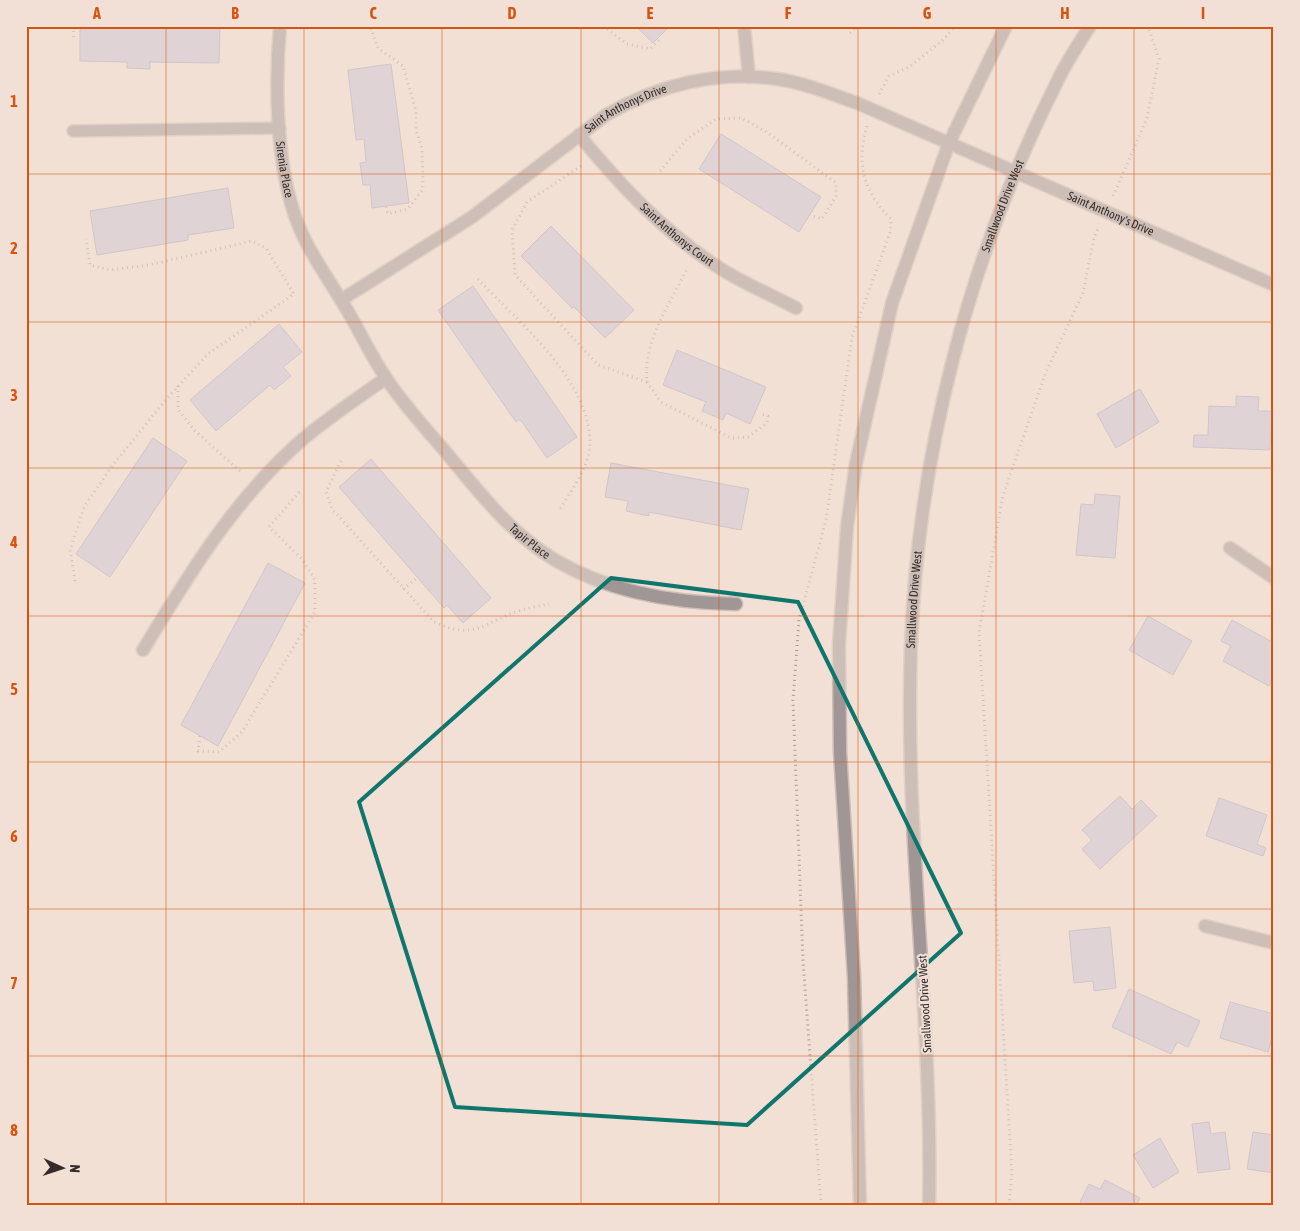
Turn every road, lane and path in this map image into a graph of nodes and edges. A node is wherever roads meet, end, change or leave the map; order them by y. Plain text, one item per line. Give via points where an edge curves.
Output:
1 (74, 26) edge
2 (280, 26) edge
3 (366, 26) edge
4 (381, 26) edge
5 (603, 26) edge
6 (744, 26) edge
7 (857, 26) edge
8 (955, 26) edge
9 (1006, 26) edge
10 (1090, 26) edge
11 (1148, 26) edge
12 (371, 28) junction
13 (850, 33) dead end
14 (660, 38) dead end
15 (74, 40) dead end
16 (749, 76) junction
17 (878, 95) dead end
18 (280, 128) junction
19 (866, 128) dead end
20 (73, 131) dead end
21 (580, 135) junction
22 (950, 143) junction
23 (582, 166) dead end
24 (660, 171) dead end
25 (1015, 172) junction
26 (1117, 186) dead end
27 (386, 207) dead end
28 (810, 214) dead end
29 (1094, 237) dead end
30 (86, 239) dead end
31 (696, 251) junction
32 (478, 279) dead end
33 (1274, 285) edge
34 (341, 300) junction
35 (796, 308) dead end
36 (386, 378) junction
37 (647, 382) junction
38 (178, 386) junction
39 (761, 414) dead end
40 (341, 461) dead end
41 (257, 486) junction
42 (300, 491) dead end
43 (559, 511) dead end
44 (1230, 548) dead end
45 (417, 578) dead end
46 (1274, 578) edge
47 (75, 581) dead end
48 (403, 589) junction
49 (549, 604) dead end
50 (736, 604) dead end
51 (144, 650) dead end
52 (200, 736) dead end
53 (1205, 926) dead end
54 (1274, 943) edge
55 (821, 1205) edge
56 (860, 1205) edge
57 (929, 1205) edge
58 (1009, 1205) edge

1 - 15 path
2 - 18 street, Sirenia Place via 277,55
3 - 12 path
4 - 12 path
5 - 14 path via 627,44 650,49
6 - 16 street
7 - 13 path
8 - 17 path via 909,67 889,76
9 - 22 street
10 - 25 street, Smallwood Drive West via 1056,83
11 - 26 path via 1159,59 1147,118
12 - 27 path via 378,48 403,66 416,111 416,130 422,148 423,189 408,209 388,214
16 - 21 street, Saint Anthonys Drive via 684,82 660,89 630,101
16 - 22 street, Saint Anthonys Drive via 806,85
18 - 20 lane
18 - 34 street, Sirenia Place via 294,214 307,245
19 - 55 path via 861,150 863,173 876,204 891,219 890,233 852,336 826,520 799,620 793,700 803,961
21 - 31 street, Saint Anthonys Court via 637,201
21 - 34 street, Saint Anthonys Drive via 472,217
22 - 25 street, Saint Anthony's Drive
22 - 56 street via 892,303 875,371 856,463 841,593 840,752 854,977
23 - 37 path via 527,202 512,230 515,275 598,365
24 - 28 path via 687,139 716,119 742,118 836,183 836,196 822,219
25 - 33 street, Saint Anthony's Drive
25 - 57 street, Smallwood Drive West via 970,293 929,468 917,556 911,646 912,779 928,1077
29 - 58 path via 1083,293 1046,372 1003,495 979,633 1012,1174
30 - 38 path via 90,265 110,270 150,265 252,241 266,248 294,294 208,354
31 - 35 street, Saint Anthonys Court via 718,267
31 - 37 path via 652,342 645,366
32 - 43 path via 566,372 583,404 590,446 581,472
34 - 36 street, Tapir Place
36 - 41 street via 302,440
36 - 50 street, Tapir Place via 498,514 555,560 636,592 701,603
37 - 39 path via 661,402 731,438 748,438 767,423 768,416
38 - 41 path via 178,409 194,430
38 - 47 path via 112,466 84,507 70,550
40 - 48 path via 326,492 332,509
41 - 51 street via 218,532
42 - 52 path via 269,526 302,559 315,580 315,612 242,732 219,752 198,751
44 - 46 street
45 - 48 path
48 - 49 path via 434,622 454,631 479,630 521,610
53 - 54 street

